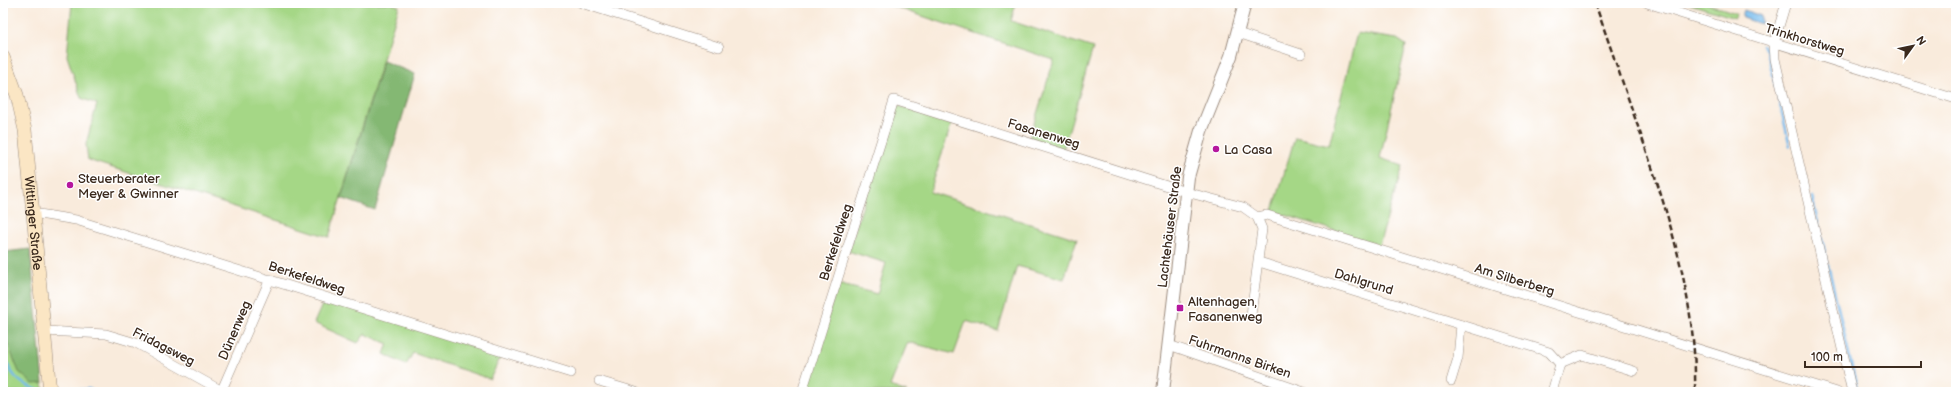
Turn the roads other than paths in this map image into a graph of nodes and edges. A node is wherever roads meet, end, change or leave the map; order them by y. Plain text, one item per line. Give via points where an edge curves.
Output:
1 (581, 3) edge
2 (1245, 3) edge
3 (1647, 3) edge
4 (1786, 3) edge
5 (1238, 33) junction
6 (1774, 43) junction
7 (719, 47) dead end
8 (1302, 54) dead end
9 (3, 57) edge
10 (1956, 99) edge
11 (894, 100) joint
12 (1186, 192) junction
13 (33, 213) junction
14 (1257, 217) junction
15 (1259, 262) junction
16 (270, 279) junction
17 (1251, 316) dead end
18 (1461, 325) junction
19 (44, 331) junction
20 (1169, 345) junction
21 (1560, 364) junction
22 (1634, 372) dead end
23 (571, 374) dead end
24 (599, 381) dead end
25 (1451, 381) dead end
26 (50, 388) edge
27 (221, 391) edge
28 (636, 392) edge
29 (802, 392) edge
30 (1162, 392) edge
31 (1304, 392) edge
32 (1552, 392) edge
33 (1837, 392) edge
34 (1852, 392) edge

1 - 7 street
2 - 5 street, Lachtehäuser Straße
3 - 6 street, Trinkhorstweg
4 - 6 street
5 - 8 street
5 - 12 street, Lachtehäuser Straße via 1201,131
6 - 10 street, Trinkhorstweg
6 - 34 street via 1775,60
9 - 13 main road, Wittinger Straße via 18,95
11 - 12 street, Fasanenweg
11 - 29 street, Berkefeldweg
12 - 14 street, Am Silberberg via 1243,207
12 - 20 street, Lachtehäuser Straße
13 - 16 street, Berkefeldweg via 76,220
13 - 19 main road, Wittinger Straße
14 - 15 street via 1262,229
14 - 33 street, Am Silberberg via 1267,215
15 - 17 street
15 - 18 street, Dahlgrund
16 - 23 street, Berkefeldweg
16 - 27 street, Dünenweg
18 - 21 street, Dahlgrund via 1549,352
18 - 25 street via 1458,358
19 - 26 main road, Wittinger Straße
19 - 27 street, Fridagsweg via 106,334 136,343
20 - 30 street, Lachtehäuser Straße
20 - 31 street, Fuhrmanns Birken
21 - 22 street via 1582,355
21 - 32 street
24 - 28 street

